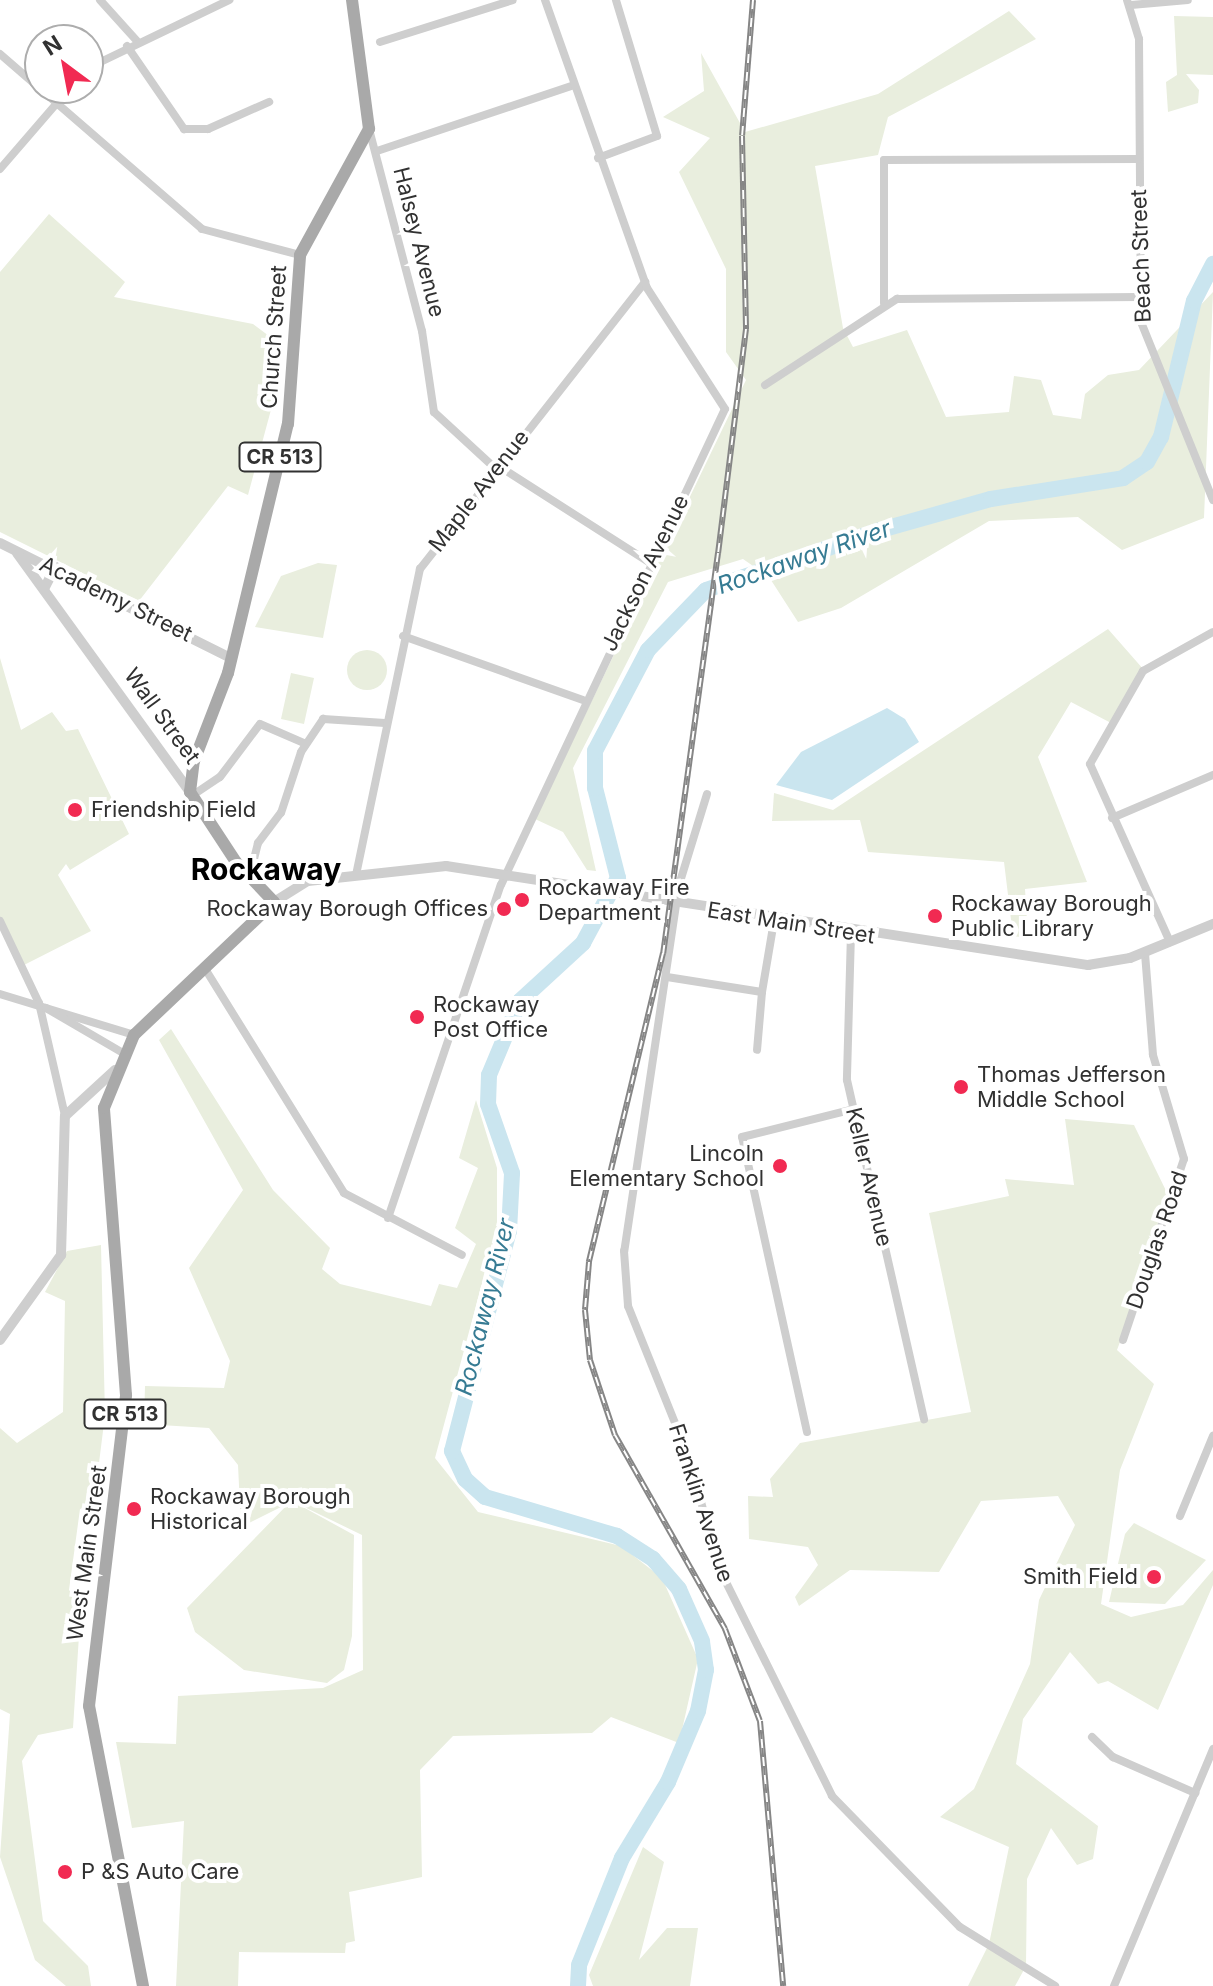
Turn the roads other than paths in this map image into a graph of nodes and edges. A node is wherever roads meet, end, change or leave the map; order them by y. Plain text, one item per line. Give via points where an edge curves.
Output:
1 (100, 0) edge
2 (229, 0) edge
3 (352, 0) edge
4 (513, 0) edge
5 (545, 0) edge
6 (616, 0) edge
7 (1188, 0) edge
8 (1129, 3) edge
9 (137, 41) junction
10 (380, 42) dead end
11 (127, 46) junction
12 (0, 54) edge
13 (104, 59) edge
14 (24, 75) edge
15 (574, 85) junction
16 (269, 102) dead end
17 (56, 104) edge
18 (58, 104) edge
19 (369, 129) junction
20 (377, 151) junction
21 (598, 158) junction
22 (1138, 159) junction
23 (0, 169) edge
24 (300, 255) junction
25 (645, 282) junction
26 (1139, 297) junction
27 (884, 303) junction
28 (765, 385) dead end
29 (496, 466) junction
30 (1213, 500) edge
31 (0, 543) edge
32 (17, 553) junction
33 (652, 564) junction
34 (55, 567) junction
35 (44, 589) junction
36 (1213, 632) edge
37 (403, 636) junction
38 (231, 658) junction
39 (583, 700) junction
40 (385, 723) junction
41 (306, 744) junction
42 (194, 761) junction
43 (175, 768) junction
44 (1213, 775) edge
45 (191, 794) junction
46 (707, 794) dead end
47 (1112, 818) junction
48 (250, 875) junction
49 (356, 875) junction
50 (507, 876) junction
51 (274, 902) junction
52 (676, 903) junction
53 (0, 921) edge
54 (774, 921) junction
55 (1213, 924) edge
56 (851, 933) junction
57 (1170, 942) junction
58 (1145, 953) junction
59 (204, 967) junction
60 (667, 977) junction
61 (762, 992) junction
62 (0, 994) edge
63 (39, 1003) junction
64 (134, 1035) junction
65 (757, 1050) dead end
66 (123, 1053) junction
67 (115, 1070) junction
68 (854, 1109) junction
69 (65, 1116) junction
70 (388, 1218) junction
71 (462, 1255) dead end
72 (1, 1337) edge
73 (1123, 1340) dead end
74 (924, 1419) dead end
75 (807, 1432) dead end
76 (1213, 1436) edge
77 (1180, 1516) dead end
78 (1092, 1737) dead end
79 (1213, 1749) edge
80 (1195, 1793) junction
81 (143, 1986) edge
82 (1055, 1986) edge
83 (1114, 1986) edge

1 - 9 street
2 - 9 street
3 - 19 main road, Halsey Avenue
4 - 10 street
5 - 15 street
6 - 21 street via 657,136
7 - 8 street
8 - 22 street, Beach Street via 1139,39
9 - 11 street
11 - 13 street
11 - 16 street via 184,129 208,129
12 - 14 street
15 - 20 street
15 - 21 street
17 - 23 street
18 - 24 street via 202,229
19 - 20 street, Halsey Avenue
19 - 24 main road, Church Street / CR 513
20 - 29 street, Halsey Avenue via 434,412
21 - 25 street
22 - 26 street, Beach Street
22 - 27 street via 884,160
24 - 38 main road, Church Street / CR 513 via 293,402
25 - 29 street, Maple Avenue
25 - 33 street, Jackson Avenue via 725,409
26 - 27 street
26 - 30 street, Beach Street via 1156,368
27 - 28 street
29 - 33 street, Halsey Avenue
29 - 37 street, Maple Avenue via 425,560
31 - 32 street, Academy Street
32 - 34 street, Academy Street
32 - 35 street, Wall Street
33 - 39 street, Jackson Avenue
34 - 35 street
34 - 38 street, Academy Street
35 - 43 street, Wall Street
36 - 47 street via 1143,671 1091,759
37 - 39 street
37 - 40 street, Maple Avenue
38 - 42 main road, Church Street / CR 513
39 - 50 street, Jackson Avenue
40 - 41 street via 326,716
40 - 49 street, Maple Avenue
41 - 45 street via 260,724 220,777
41 - 48 street
42 - 43 street
42 - 45 main road, Church Street / CR 513
43 - 45 street, Wall Street
44 - 47 street
45 - 48 main road, Wall Street
46 - 52 street, Franklin Avenue
47 - 57 street
48 - 51 main road, Wall Street
49 - 50 street, East Main Street via 446,866
49 - 51 street, East Main Street via 299,883
50 - 52 street, East Main Street
50 - 70 street, Jackson Avenue
51 - 59 main road, West Main Street / CR 513
52 - 54 street, East Main Street
52 - 60 street, Franklin Avenue
53 - 63 street
54 - 56 street, East Main Street
54 - 61 street
55 - 57 street, East Main Street
56 - 58 street, East Main Street via 1075,964
56 - 68 street, Keller Avenue via 847,1080
57 - 58 street, East Main Street
58 - 73 street, Douglas Road via 1153,1055 1184,1159
59 - 64 main road, West Main Street / CR 513
59 - 70 street via 344,1193
60 - 61 street
60 - 82 street, Franklin Avenue via 623,1279 634,1325 693,1470 714,1555 847,1818 960,1927
61 - 65 street
62 - 63 street
63 - 64 street
63 - 66 street
63 - 69 street
64 - 66 main road, West Main Street / CR 513
66 - 67 main road, West Main Street / CR 513
67 - 69 street
67 - 81 main road, West Main Street / CR 513 via 103,1142 121,1267 124,1428 89,1706
68 - 74 street, Keller Avenue
68 - 75 street via 742,1137
69 - 72 street via 61,1255
70 - 71 street
76 - 77 street
78 - 80 street via 1113,1757
79 - 80 street
80 - 83 street

